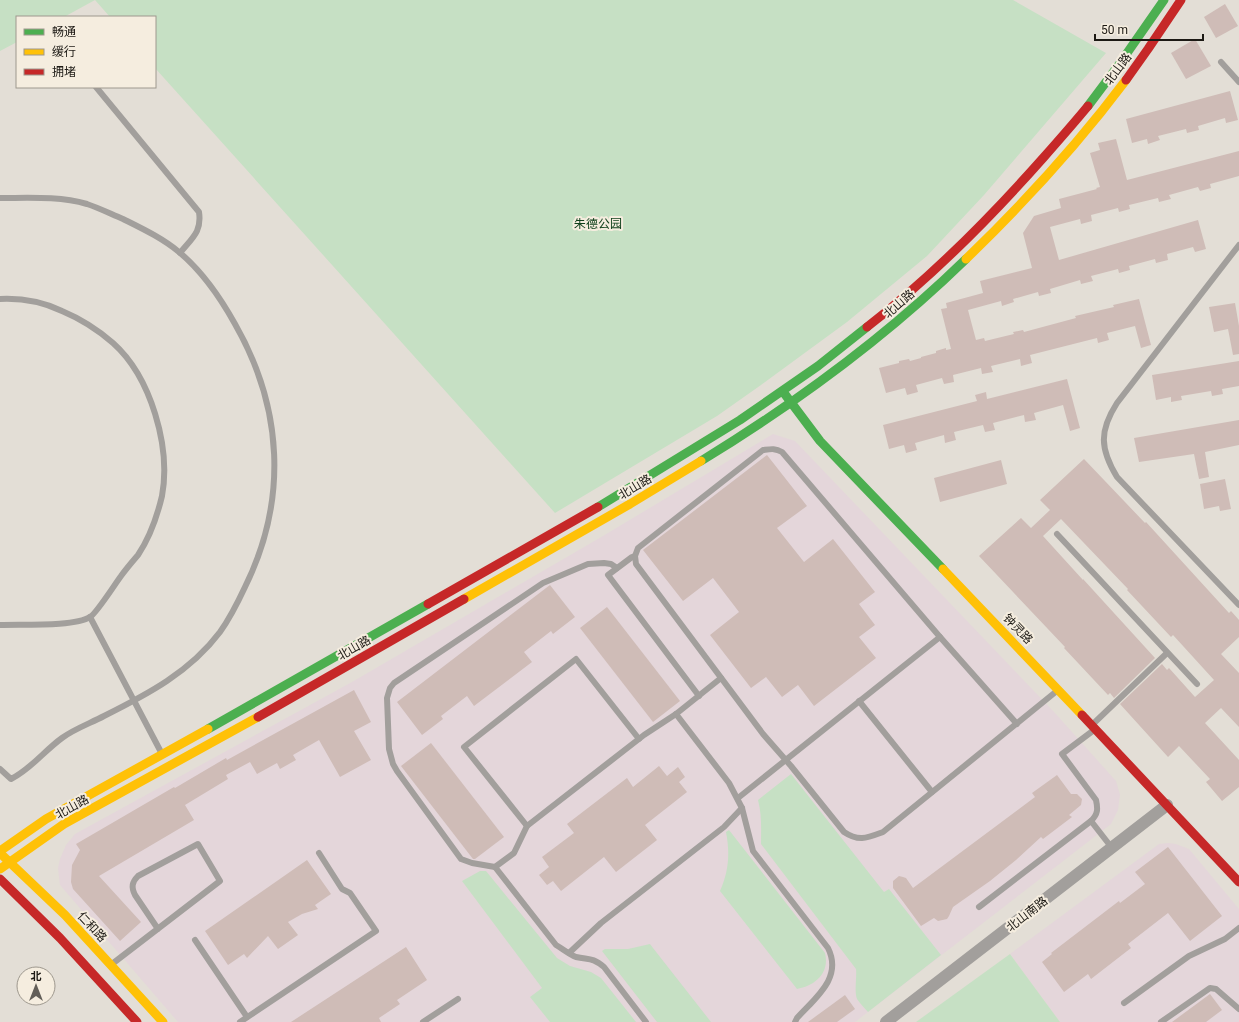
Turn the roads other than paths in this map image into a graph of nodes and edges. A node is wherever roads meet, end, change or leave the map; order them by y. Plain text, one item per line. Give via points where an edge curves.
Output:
1 (1164, 0) edge
2 (1181, 0) edge
3 (1221, 62) dead end
4 (1239, 82) edge
5 (97, 88) edge
6 (0, 198) edge
7 (1239, 245) edge
8 (180, 253) junction
9 (0, 299) edge
10 (783, 391) junction
11 (791, 403) junction
12 (1057, 534) dead end
13 (635, 556) junction
14 (617, 568) junction
15 (1239, 605) edge
16 (90, 617) junction
17 (0, 625) edge
18 (940, 637) junction
19 (1167, 653) junction
20 (721, 678) junction
21 (1197, 684) dead end
22 (1059, 690) junction
23 (699, 696) junction
24 (134, 701) junction
25 (859, 701) junction
26 (676, 714) junction
27 (1017, 724) junction
28 (1094, 727) junction
29 (639, 739) junction
30 (162, 754) junction
31 (786, 760) junction
32 (0, 769) edge
33 (932, 792) junction
34 (738, 798) junction
35 (1167, 805) junction
36 (742, 808) junction
37 (1091, 820) junction
38 (527, 826) junction
39 (1112, 848) junction
40 (0, 852) edge
41 (319, 853) dead end
42 (10, 862) junction
43 (495, 867) junction
44 (0, 869) edge
45 (0, 879) edge
46 (1239, 882) edge
47 (979, 907) dead end
48 (1239, 928) edge
49 (158, 929) junction
50 (195, 940) dead end
51 (569, 953) junction
52 (111, 965) junction
53 (458, 999) dead end
54 (1124, 1003) dead end
55 (1239, 1009) edge
56 (247, 1017) junction
57 (137, 1022) edge
58 (162, 1022) edge
59 (240, 1022) edge
60 (423, 1022) edge
61 (646, 1022) edge
62 (795, 1022) edge
63 (886, 1022) edge
64 (1161, 1022) edge

1 - 10 street, 北山路 via 1083,112 984,223 951,256 888,311
2 - 11 street, 北山路 via 1134,69 1094,121 999,228 961,266 897,322
3 - 4 lane
5 - 8 lane via 199,212 198,230
6 - 8 lane via 59,198 85,203 144,229
7 - 15 lane via 1117,403 1108,419 1104,438 1106,457 1116,476
8 - 24 lane via 212,287 242,336 252,360 269,410 273,432 272,499 261,551 236,606 220,632 201,655 177,675
9 - 16 lane via 34,301 92,326 114,344 130,364 157,418 164,462 158,512 146,542
10 - 11 street, 钟灵路
10 - 30 street, 北山路 via 606,502
11 - 22 street, 钟灵路 via 820,441
11 - 42 street, 北山路 via 614,514 54,831
12 - 19 lane
13 - 14 lane
13 - 18 lane via 638,548 764,450 772,448 782,452
13 - 20 lane via 636,564
14 - 23 lane via 608,575
14 - 43 lane via 604,563 588,564 543,583 390,688 387,698 389,749 397,771 461,858 472,863
16 - 17 lane via 71,623
16 - 24 lane
18 - 25 lane
18 - 27 lane
19 - 21 lane
19 - 28 lane
20 - 23 lane
20 - 31 lane
22 - 27 lane
22 - 28 street, 钟灵路
23 - 26 lane
24 - 30 lane
24 - 32 lane via 63,738 22,774 11,779
25 - 31 lane
25 - 33 lane
26 - 29 lane
26 - 34 lane
27 - 33 lane
28 - 35 street, 钟灵路
28 - 37 lane via 1062,754 1096,800 1098,812
29 - 38 lane
29 - 38 lane via 576,659 464,747
30 - 40 street, 北山路 via 46,819
31 - 33 lane via 844,832 856,838 867,838 883,832
31 - 34 lane
34 - 36 lane
35 - 39 street, 北山南路
35 - 46 street, 钟灵路
36 - 51 lane via 724,828 601,923
36 - 62 lane via 753,851 832,956 832,973 825,988
37 - 39 lane
37 - 47 lane
38 - 43 lane via 514,853
39 - 63 street, 北山南路
40 - 42 street, 仁和路
41 - 56 lane via 342,889 350,892 376,931
42 - 44 street, 北山路
42 - 52 street, 仁和路 via 74,924
43 - 51 lane via 556,945
45 - 57 street via 60,938
48 - 54 lane via 1224,939 1189,956
49 - 49 lane via 220,881 198,844 134,880 134,895
49 - 52 lane
50 - 56 lane
51 - 61 lane via 591,959 604,967
52 - 58 street, 仁和路
53 - 60 lane
55 - 64 lane via 1216,989 1210,988
56 - 59 lane

